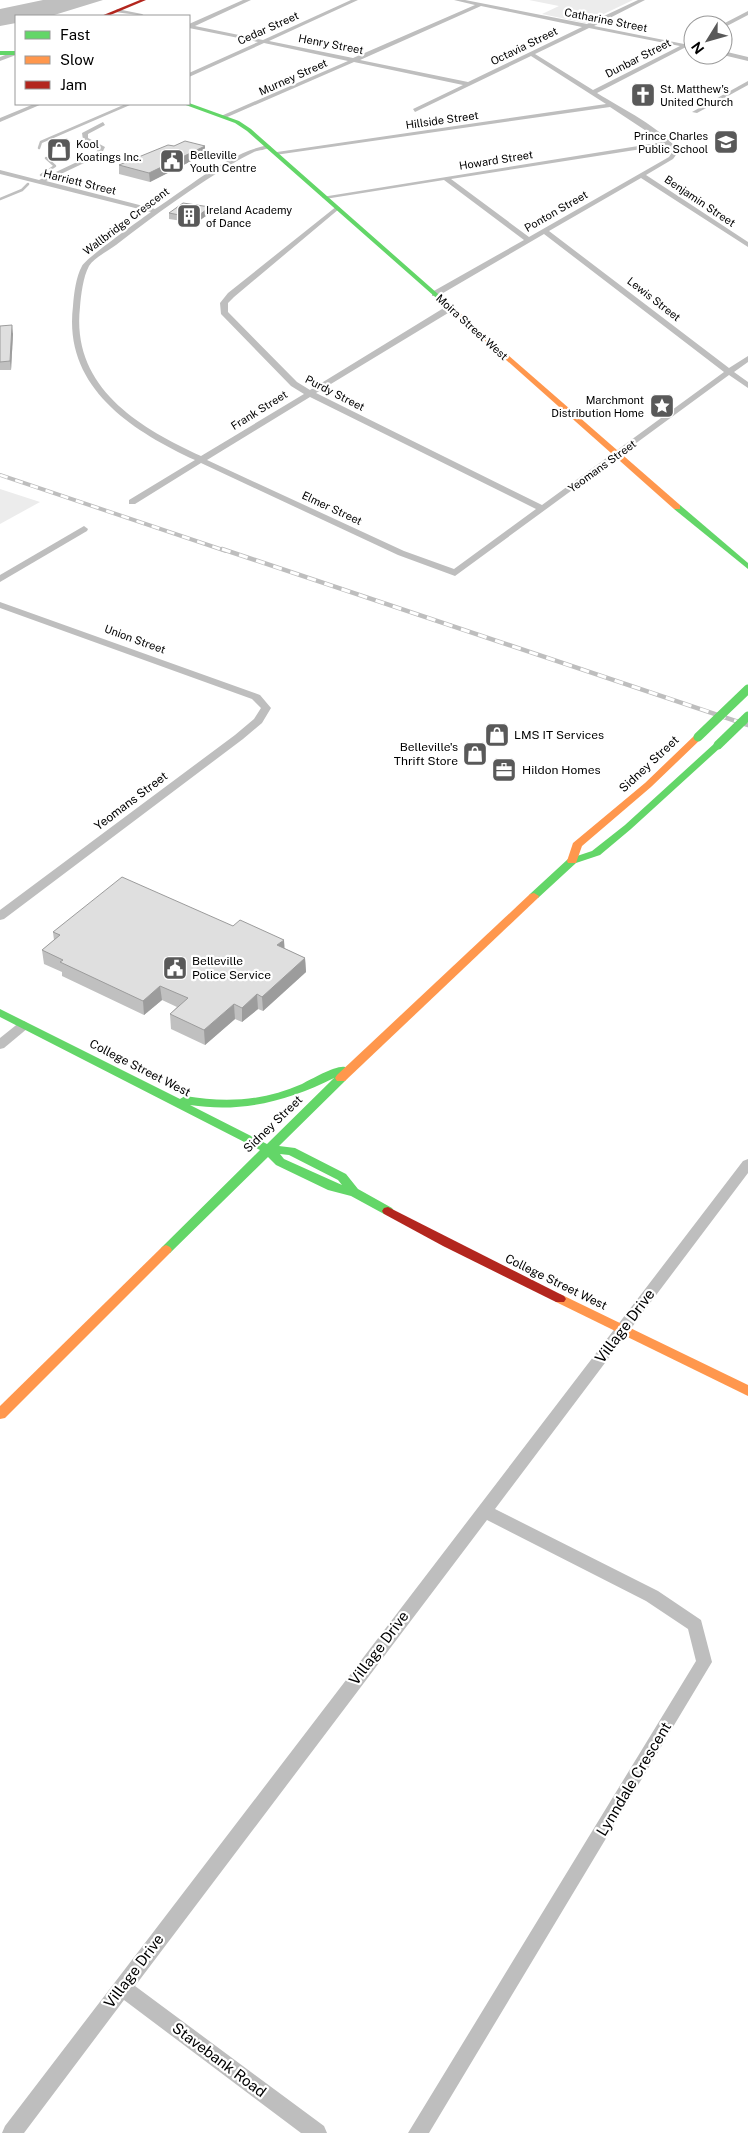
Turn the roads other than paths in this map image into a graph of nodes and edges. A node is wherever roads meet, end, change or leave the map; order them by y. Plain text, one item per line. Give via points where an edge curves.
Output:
1 (144, 0) edge
2 (248, 0) edge
3 (355, 0) edge
4 (457, 0) edge
5 (642, 0) edge
6 (480, 5) junction
7 (116, 11) junction
8 (748, 13) edge
9 (106, 15) edge
10 (137, 15) edge
11 (733, 21) edge
12 (190, 26) edge
13 (190, 26) edge
14 (588, 27) junction
15 (265, 41) junction
16 (683, 45) edge
17 (683, 46) edge
18 (0, 52) edge
19 (15, 53) edge
20 (15, 53) edge
21 (531, 54) junction
22 (733, 55) edge
23 (748, 58) edge
24 (0, 59) edge
25 (357, 59) junction
26 (190, 75) edge
27 (748, 83) edge
28 (469, 84) junction
29 (592, 93) junction
30 (37, 105) edge
31 (189, 105) edge
32 (611, 105) junction
33 (415, 110) dead end
34 (695, 112) dead end
35 (223, 117) junction
36 (0, 120) edge
37 (103, 124) dead end
38 (670, 143) junction
39 (272, 150) junction
40 (0, 172) edge
41 (640, 175) junction
42 (445, 178) junction
43 (39, 182) junction
44 (325, 197) junction
45 (337, 208) junction
46 (156, 211) junction
47 (544, 231) junction
48 (528, 240) junction
49 (748, 245) edge
50 (435, 294) junction
51 (450, 308) junction
52 (748, 358) edge
53 (729, 372) junction
54 (748, 386) edge
55 (308, 393) junction
56 (616, 455) junction
57 (201, 459) junction
58 (132, 502) dead end
59 (543, 509) junction
60 (84, 528) dead end
61 (748, 567) edge
62 (455, 573) joint
63 (0, 579) edge
64 (0, 605) edge
65 (748, 689) edge
66 (260, 701) joint
67 (748, 716) edge
68 (572, 861) junction
69 (0, 916) edge
70 (0, 1013) edge
71 (24, 1025) junction
72 (0, 1045) edge
73 (362, 1057) junction
74 (158, 1092) junction
75 (268, 1149) junction
76 (746, 1170) edge
77 (622, 1331) junction
78 (748, 1391) edge
79 (0, 1414) edge
80 (484, 1511) junction
81 (122, 1987) junction
82 (12, 2133) edge
83 (317, 2133) edge
84 (418, 2133) edge

1 - 7 main road
2 - 12 street
3 - 15 street, Cedar Street
4 - 6 street, Catharine Street
5 - 14 street, Octavia Street
6 - 14 street, Catharine Street
6 - 25 street, Murney Street
7 - 9 main road
7 - 10 street
8 - 11 street
13 - 15 street, Henry Street
14 - 16 street, Catharine Street
14 - 21 street, Octavia Street
15 - 25 street, Henry Street
15 - 26 street, Cedar Street
17 - 29 street, Dunbar Street
18 - 19 main road
20 - 24 street
21 - 28 street, Octavia Street
21 - 29 street
22 - 23 street
25 - 28 street, Henry Street
25 - 35 street, Murney Street
27 - 34 street
28 - 33 street, Octavia Street
29 - 32 street
30 - 36 street
31 - 35 main road, Moira Street West
32 - 38 street
32 - 39 street, Hillside Street
35 - 39 main road, Moira Street West via 242,125
37 - 43 street via 85,133 85,139 102,147 99,154
38 - 41 street, Ponton Street via 676,151 671,158
38 - 42 street, Howard Street
39 - 44 main road, Moira Street West
39 - 46 street, Wallbridge Crescent via 244,155
40 - 43 street, Harriett Street
41 - 47 street, Ponton Street
41 - 49 street, Benjamin Street
42 - 44 street, Howard Street
42 - 48 street
43 - 46 street, Harriett Street
44 - 45 main road, Moira Street West
45 - 50 main road, Moira Street West
45 - 55 street, Purdy Street via 224,303 224,312 294,384
46 - 57 street, Wallbridge Crescent via 86,265 75,318 78,346 89,376 99,392 118,410 167,444
47 - 48 street, Ponton Street
47 - 53 street, Lewis Street
48 - 50 street, Ponton Street
50 - 51 main road, Moira Street West
51 - 55 street, Frank Street
51 - 56 main road, Moira Street West
52 - 53 street, Yeomans Street
53 - 54 street, Lewis Street
53 - 56 street, Yeomans Street
55 - 57 street, Frank Street
55 - 59 street, Purdy Street
56 - 59 street, Yeomans Street
56 - 61 main road, Moira Street West
57 - 58 street, Frank Street
57 - 62 street, Elmer Street via 401,553
59 - 62 street, Yeomans Street
60 - 63 street
64 - 66 street, Union Street via 184,670
65 - 68 main road, Sidney Street, bridge via 648,785 577,845
66 - 69 street, Yeomans Street via 266,708 258,721 239,737
67 - 68 main road, Sidney Street, bridge via 596,853
68 - 73 main road, Sidney Street
70 - 71 main road, College Street West
71 - 72 street
71 - 74 main road, College Street West
73 - 74 main road via 306,1089 273,1101 227,1106 194,1103
73 - 75 main road, Sidney Street
74 - 75 main road, College Street West
75 - 77 main road, College Street West via 280,1162 332,1187 354,1192 447,1244
75 - 79 main road, Sidney Street
76 - 77 street, Village Drive
77 - 78 main road, College Street West
77 - 80 street, Village Drive
80 - 81 street, Village Drive
80 - 84 street, Lynndale Crescent via 652,1596 695,1626 704,1662
81 - 82 street, Village Drive
81 - 83 street, Stavebank Road

